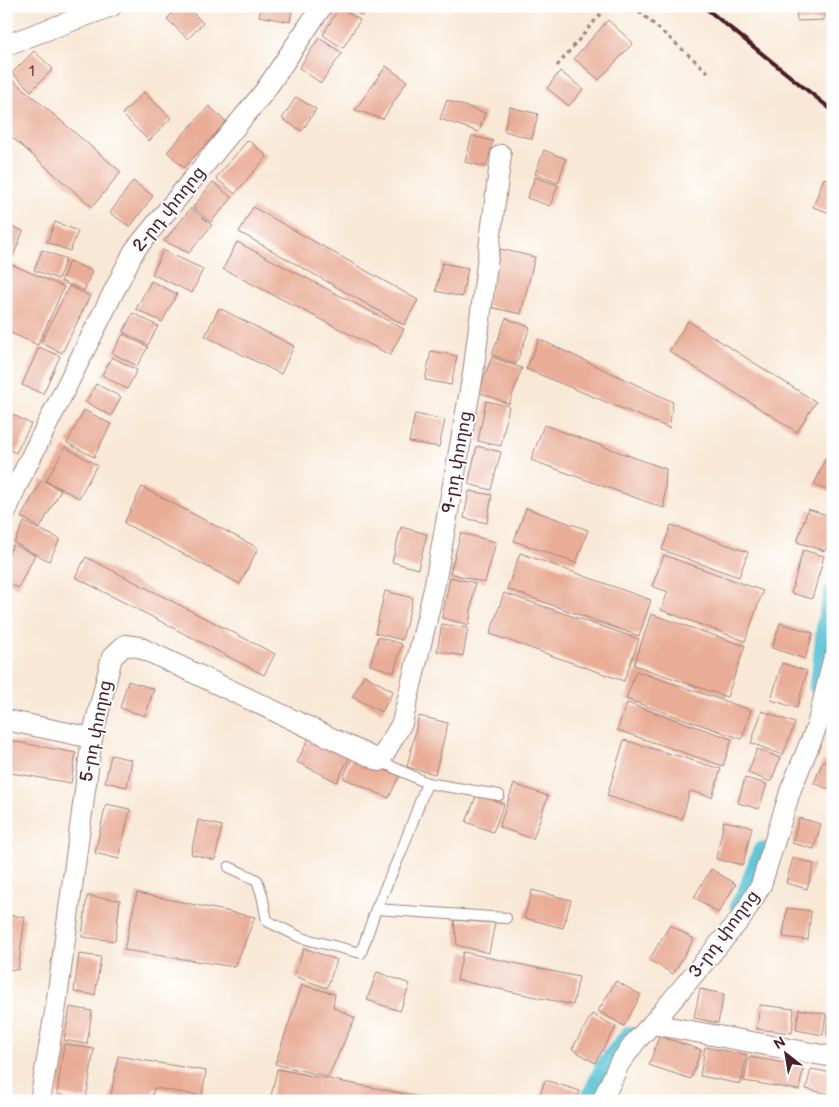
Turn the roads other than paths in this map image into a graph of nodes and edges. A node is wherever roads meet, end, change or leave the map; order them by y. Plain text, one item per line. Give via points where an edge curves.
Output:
1 (112, 6) edge
2 (322, 6) edge
3 (6, 45) edge
4 (502, 155) dead end
5 (6, 512) edge
6 (833, 660) edge
7 (6, 720) edge
8 (92, 738) junction
9 (380, 762) junction
10 (427, 783) junction
11 (499, 795) dead end
12 (229, 867) dead end
13 (376, 909) junction
14 (506, 918) dead end
15 (652, 1024) junction
16 (833, 1057) edge
17 (40, 1101) edge
18 (602, 1101) edge

1 - 3 street
2 - 5 street, 2-րդ փողոց via 264,92 134,251
4 - 9 street, 9-րդ փողոց via 473,374 434,588 402,723
6 - 15 street, 3-րդ փողոց via 817,726 791,789 761,885 742,917
7 - 8 street
8 - 9 street, 5-րդ փողոց via 112,656 125,645 138,647
8 - 17 street, 5-րդ փողոց
9 - 10 lane
10 - 11 lane
10 - 13 lane
12 - 13 lane via 257,880 267,921 302,938 361,953
13 - 14 lane
15 - 16 street
15 - 18 street, 3-րդ փողոց via 619,1064

